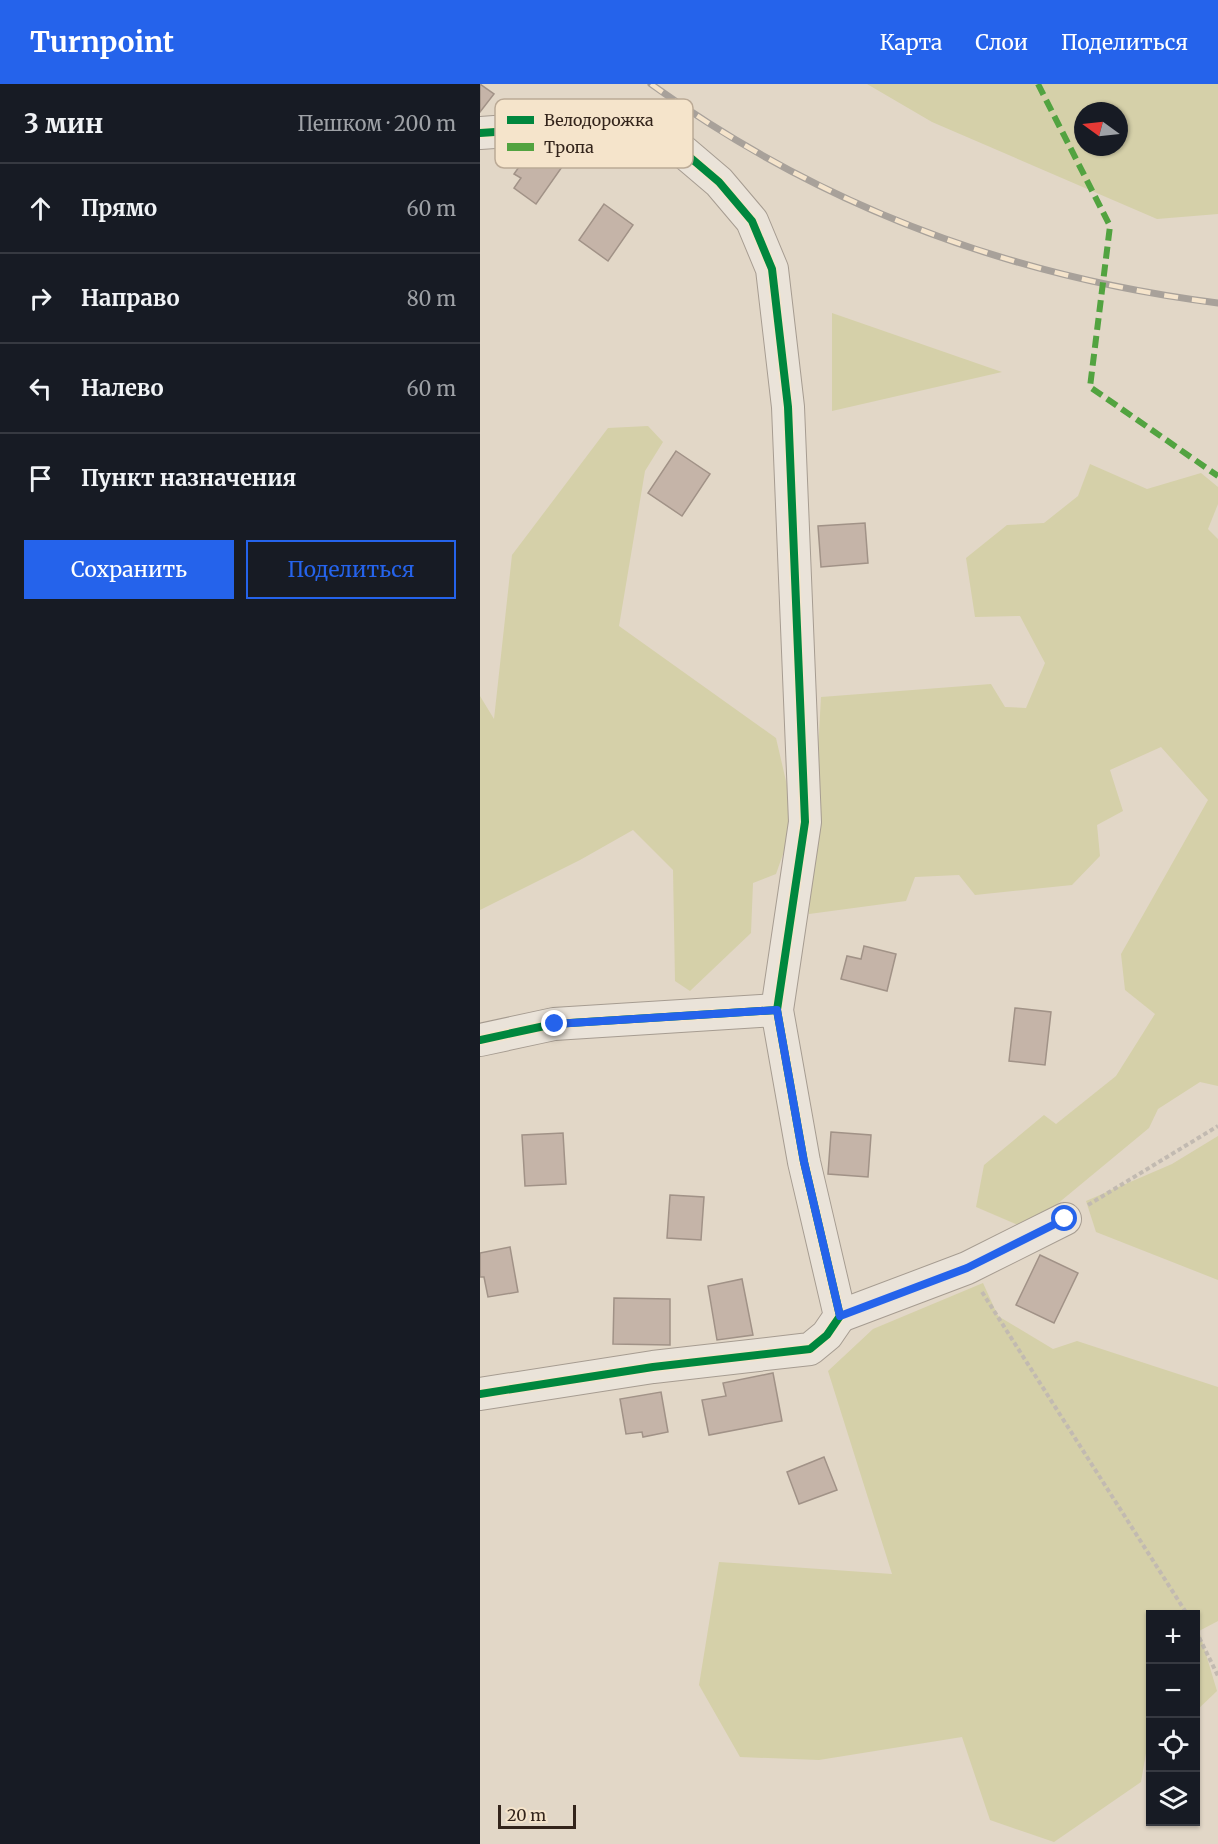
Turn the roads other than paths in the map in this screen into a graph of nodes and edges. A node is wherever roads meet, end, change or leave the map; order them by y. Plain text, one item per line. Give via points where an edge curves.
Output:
1 (495, 132) edge
2 (480, 133) edge
3 (693, 160) edge
4 (777, 1010) junction
5 (480, 1040) edge
6 (1065, 1219) road end
7 (840, 1316) junction
8 (480, 1394) edge

1 - 2 street
3 - 4 street via 719,182 752,221 772,269 789,407 805,822
4 - 5 street via 555,1024
4 - 7 street via 804,1162
6 - 7 street via 967,1268
7 - 8 street via 827,1335 810,1349 652,1367

